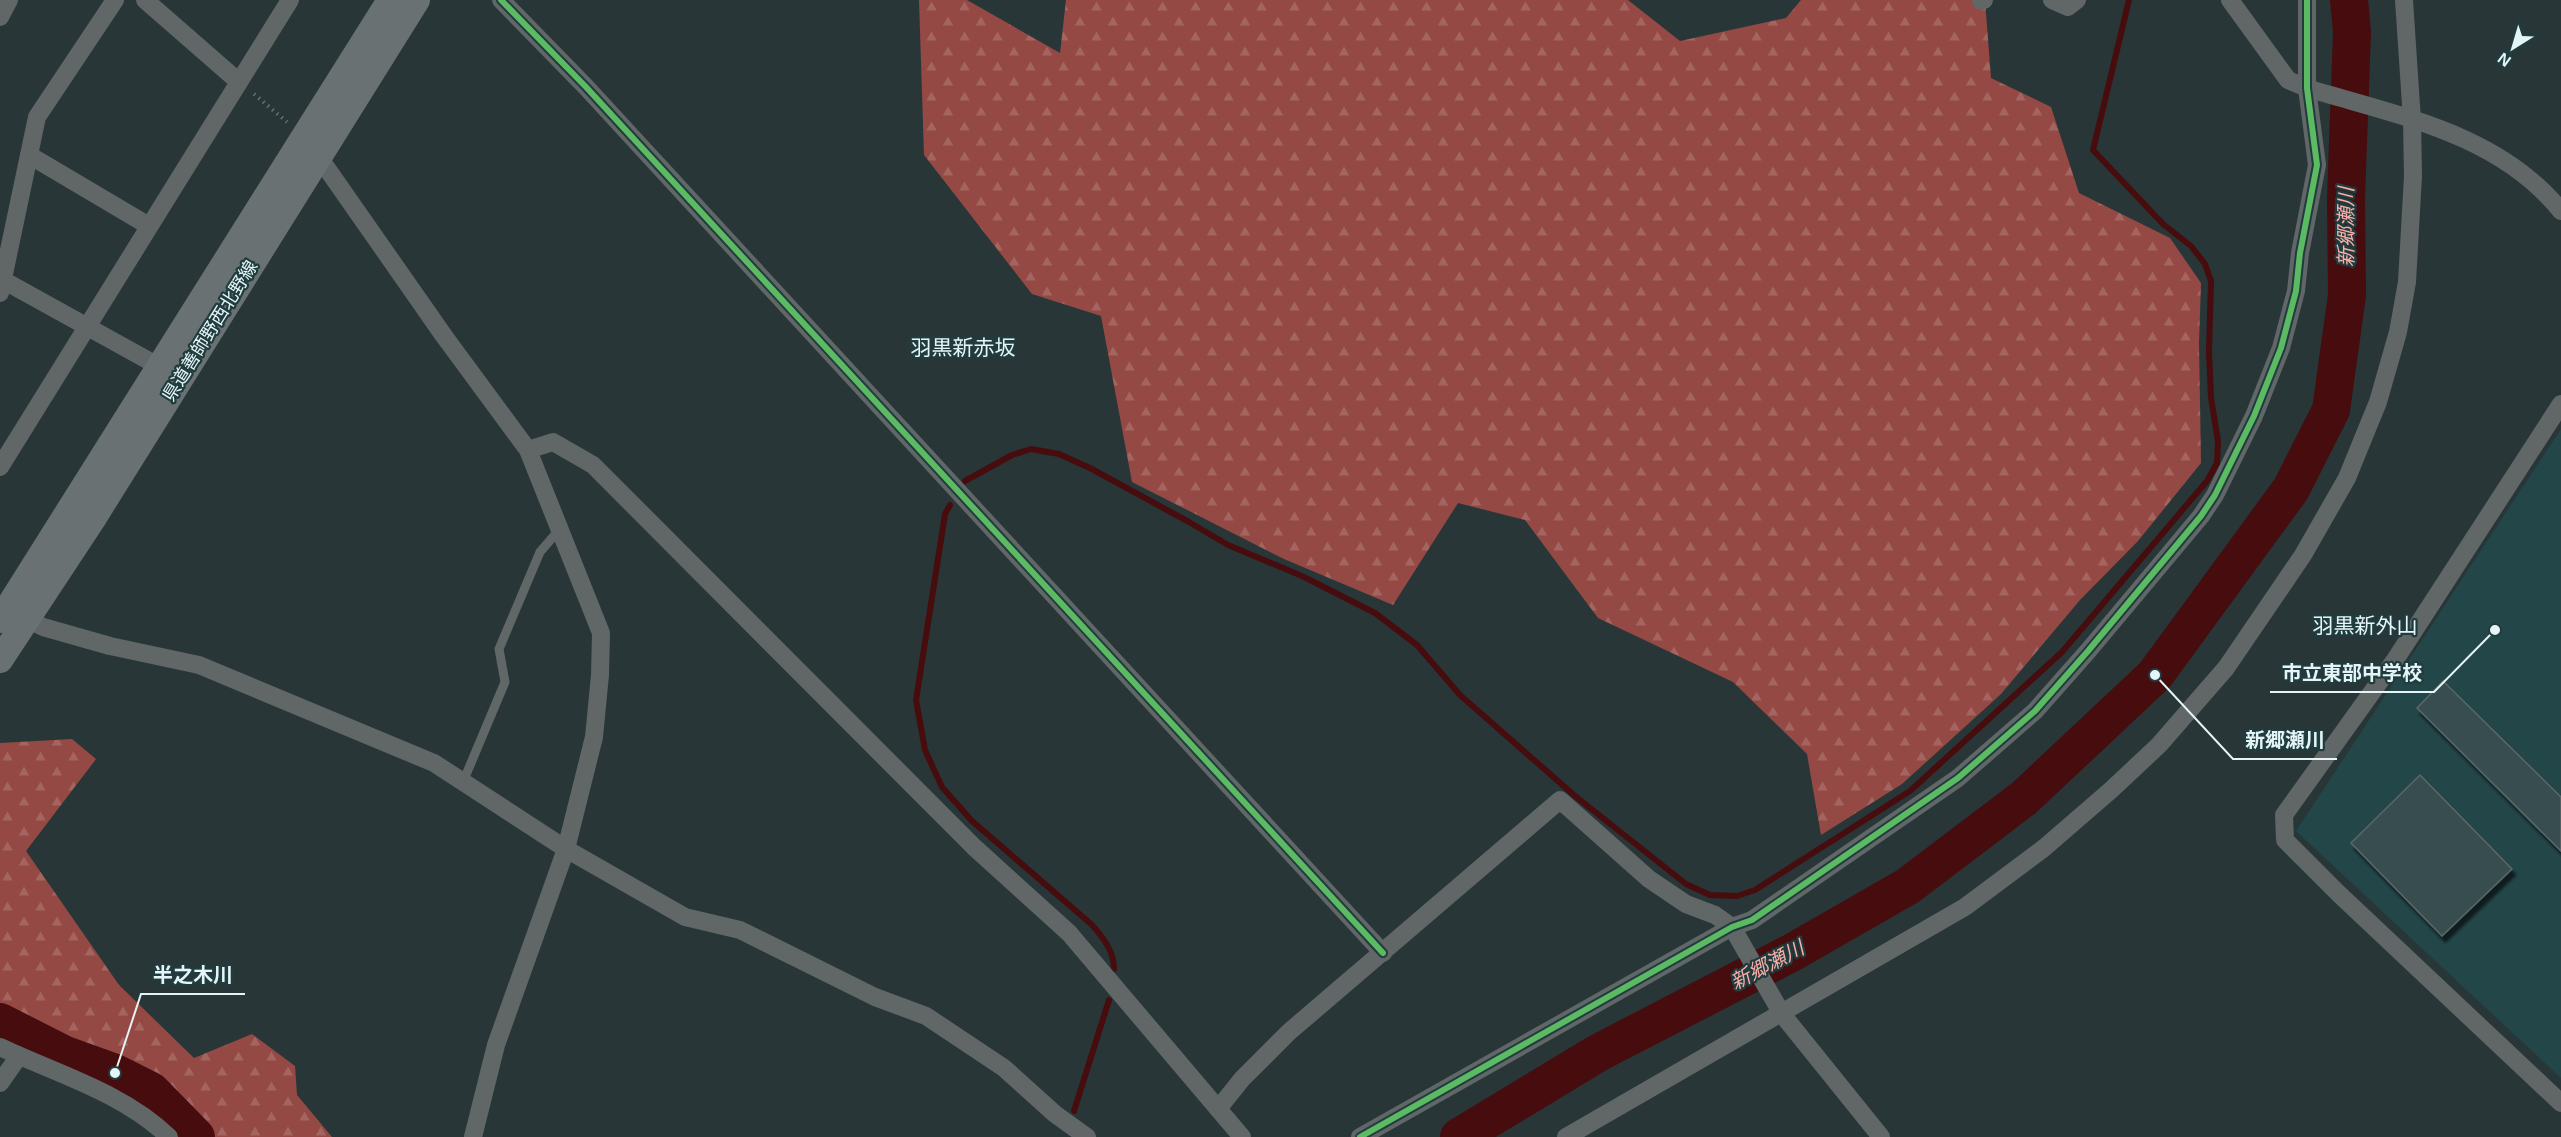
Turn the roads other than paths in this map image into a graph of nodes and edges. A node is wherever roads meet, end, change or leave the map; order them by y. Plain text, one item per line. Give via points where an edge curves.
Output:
1 (9, 0) edge
2 (115, 0) edge
3 (145, 0) edge
4 (290, 0) edge
5 (390, 0) edge
6 (417, 0) edge
7 (501, 0) edge
8 (2052, 0) edge
9 (2077, 0) edge
10 (2230, 0) edge
11 (2307, 0) edge
12 (2404, 0) edge
13 (0, 17) edge
14 (239, 82) junction
15 (2307, 88) junction
16 (2412, 120) junction
17 (304, 136) junction
18 (29, 155) junction
19 (319, 158) junction
20 (2561, 211) edge
21 (149, 226) junction
22 (1, 286) edge
23 (86, 327) junction
24 (160, 367) junction
25 (2561, 404) edge
26 (528, 450) junction
27 (0, 466) edge
28 (559, 530) junction
29 (8, 614) edge
30 (0, 660) edge
31 (463, 782) junction
32 (566, 849) junction
33 (1732, 927) junction
34 (1383, 953) junction
35 (1782, 1014) junction
36 (0, 1047) edge
37 (19, 1056) junction
38 (0, 1083) edge
39 (2561, 1102) edge
40 (1218, 1109) junction
41 (169, 1137) edge
42 (473, 1137) edge
43 (1087, 1137) edge
44 (1242, 1137) edge
45 (1360, 1137) edge
46 (1566, 1137) edge
47 (1881, 1137) edge

1 - 13 street
2 - 18 street via 37,117
3 - 14 street
4 - 14 street
5 - 17 main road, 県道善師野西北野線
6 - 19 main road, 県道善師野西北野線
7 - 34 street via 586,87
8 - 9 street via 2068,7
10 - 15 street via 2288,80
11 - 15 street
12 - 16 street
14 - 21 street
15 - 16 street
15 - 33 street via 2317,165 2296,291 2281,348 2254,416 2201,516 2035,711 1958,778 1752,920
16 - 20 street via 2456,134 2506,161 2538,186
16 - 35 street via 2412,218 2407,282 2378,402 2328,513 2252,632 2159,745 2044,848 1965,907
17 - 19 street
17 - 24 main road, 県道善師野西北野線
18 - 21 street
18 - 22 street
19 - 26 street
19 - 29 main road, 県道善師野西北野線 via 93,519
21 - 23 street
22 - 23 street
23 - 24 street
23 - 27 street
24 - 29 main road, 県道善師野西北野線
25 - 39 street via 2395,660 2284,815 2285,840
26 - 28 street
26 - 40 street via 553,442 593,465 974,847 1069,933
28 - 31 lane via 540,552 499,649 505,682
28 - 32 street via 601,633 594,737
29 - 30 main road, 県道善師野西北野線
29 - 31 street via 110,646 199,665 425,759
31 - 32 street
32 - 42 street via 496,1045
32 - 43 street via 685,917 740,930 874,998 926,1016 1004,1068
33 - 34 street via 1715,915 1686,904 1649,879 1560,800
33 - 35 street
33 - 45 street
34 - 40 street via 1289,1032 1242,1078
35 - 46 street
35 - 47 street
36 - 37 street
37 - 38 street
37 - 41 street via 93,1087 153,1122
40 - 44 street

